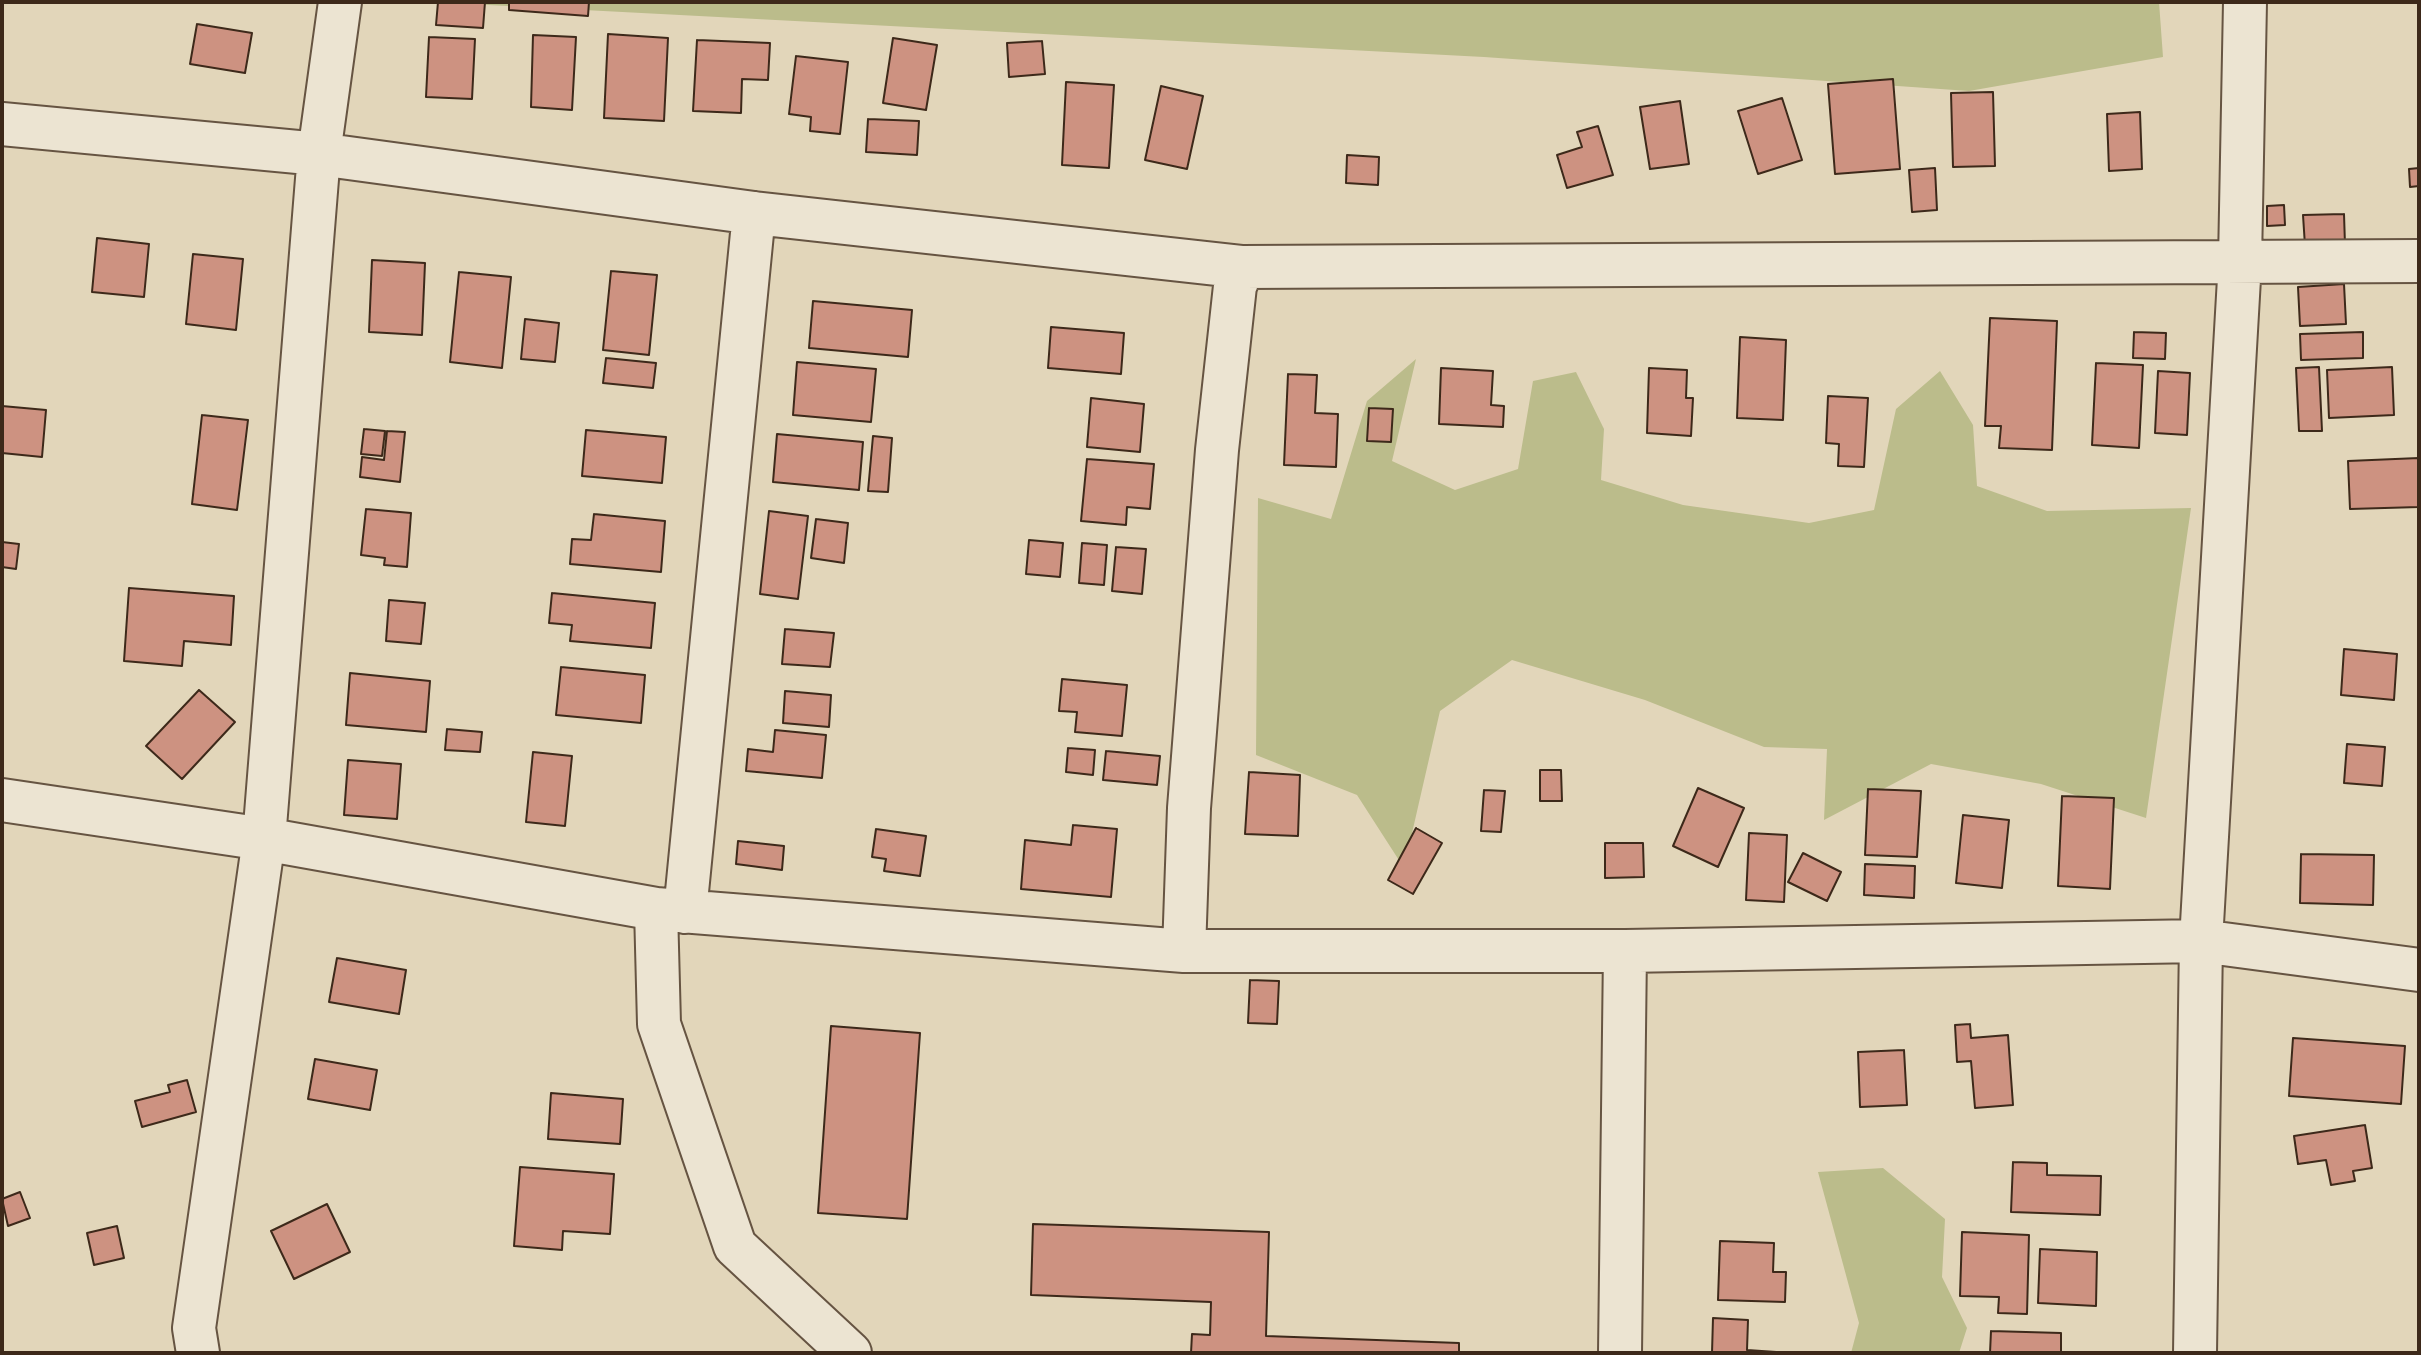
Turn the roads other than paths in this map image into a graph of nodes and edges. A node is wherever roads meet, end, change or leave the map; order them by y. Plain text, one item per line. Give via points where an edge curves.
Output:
1 (340, 2) edge
2 (2245, 2) edge
3 (2, 124) edge
4 (319, 154) junction
5 (754, 213) junction
6 (2240, 261) junction
7 (2419, 261) edge
8 (1243, 267) junction
9 (2, 800) edge
10 (264, 839) junction
11 (671, 910) junction
12 (2201, 941) junction
13 (1184, 951) junction
14 (1625, 951) junction
15 (2419, 970) edge
16 (198, 1353) edge
17 (850, 1353) edge
18 (1620, 1353) edge
19 (2195, 1353) edge

1 - 4 street
2 - 6 street
3 - 4 street
4 - 5 street
4 - 10 street
5 - 8 street
5 - 11 street
6 - 7 street
6 - 8 street
6 - 12 street
8 - 13 street via 1235,286 1217,450 1189,808
9 - 10 street
10 - 11 street
10 - 16 street via 194,1328
11 - 13 street
11 - 17 street via 659,1024 735,1246
12 - 14 street
12 - 15 street
12 - 19 street
13 - 14 street
14 - 18 street

